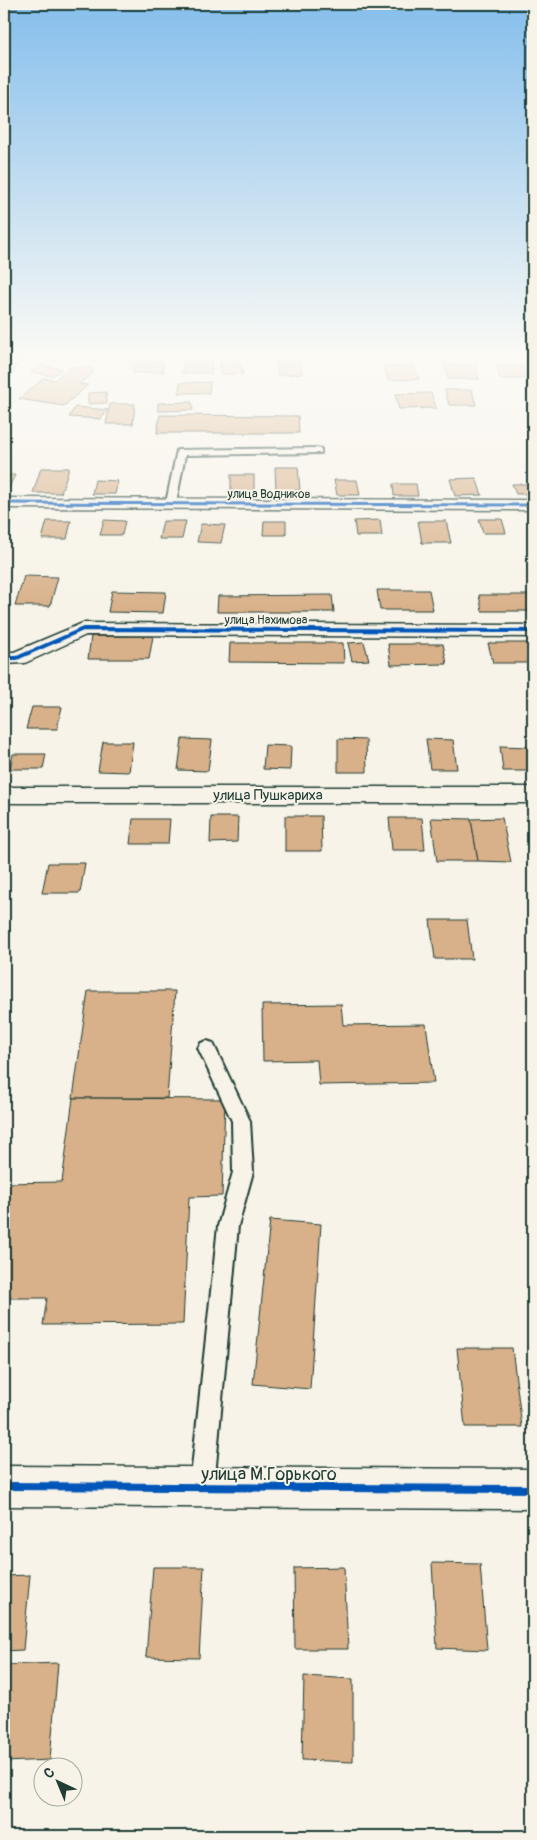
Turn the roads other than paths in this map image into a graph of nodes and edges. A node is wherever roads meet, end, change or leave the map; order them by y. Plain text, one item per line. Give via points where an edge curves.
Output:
1 (317, 451) dead end
2 (4, 503) edge
3 (171, 503) junction
4 (533, 505) edge
5 (533, 631) edge
6 (4, 658) edge
7 (4, 795) edge
8 (533, 795) edge
9 (206, 1048) dead end
10 (4, 1486) edge
11 (202, 1487) junction
12 (533, 1489) edge

1 - 3 lane via 181,452
2 - 3 street, улица Водников
3 - 4 street, улица Водников
5 - 6 street, улица Нахимова via 83,629 17,658
7 - 8 street, улица Пушкариха
9 - 11 lane via 241,1121 243,1172 228,1226
10 - 11 street, улица М.Горького
11 - 12 street, улица М.Горького

